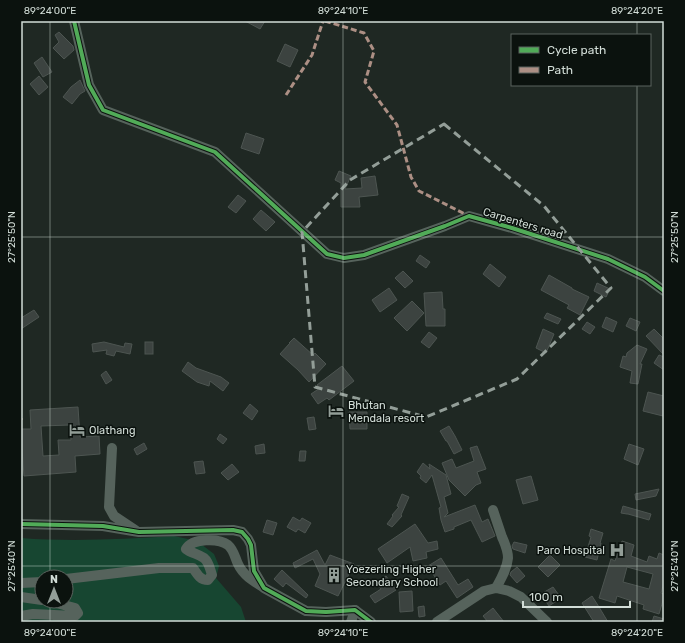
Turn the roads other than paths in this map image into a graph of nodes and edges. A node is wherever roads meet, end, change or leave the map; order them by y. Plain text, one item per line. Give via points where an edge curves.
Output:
1 (74, 21) edge
2 (664, 291) edge
3 (112, 448) dead end
4 (493, 510) dead end
5 (21, 524) edge
6 (139, 532) junction
7 (74, 578) edge
8 (34, 582) edge
9 (21, 583) edge
10 (264, 588) junction
11 (496, 588) junction
12 (21, 597) edge
13 (34, 599) edge
14 (74, 608) edge
15 (355, 610) junction
16 (21, 616) edge
17 (351, 622) edge
18 (371, 622) edge
19 (437, 622) edge
20 (546, 622) edge

1 - 2 street, Carpenters road via 90,85 103,110 216,152 327,254 344,258 364,255 469,216 608,259 645,277
3 - 6 street via 109,506 114,516
4 - 11 street via 508,553 506,568
5 - 6 street via 103,526
6 - 10 street via 242,532 252,546 254,571
7 - 10 street via 159,568 193,568 203,580 208,580 212,575 209,565 204,558 186,549 188,545 197,541 218,541 228,545 246,575
8 - 9 street
10 - 15 street via 306,611
11 - 19 street via 484,591
11 - 20 street via 521,597
12 - 13 street
14 - 16 street via 78,613 75,616
15 - 17 street
15 - 18 street

